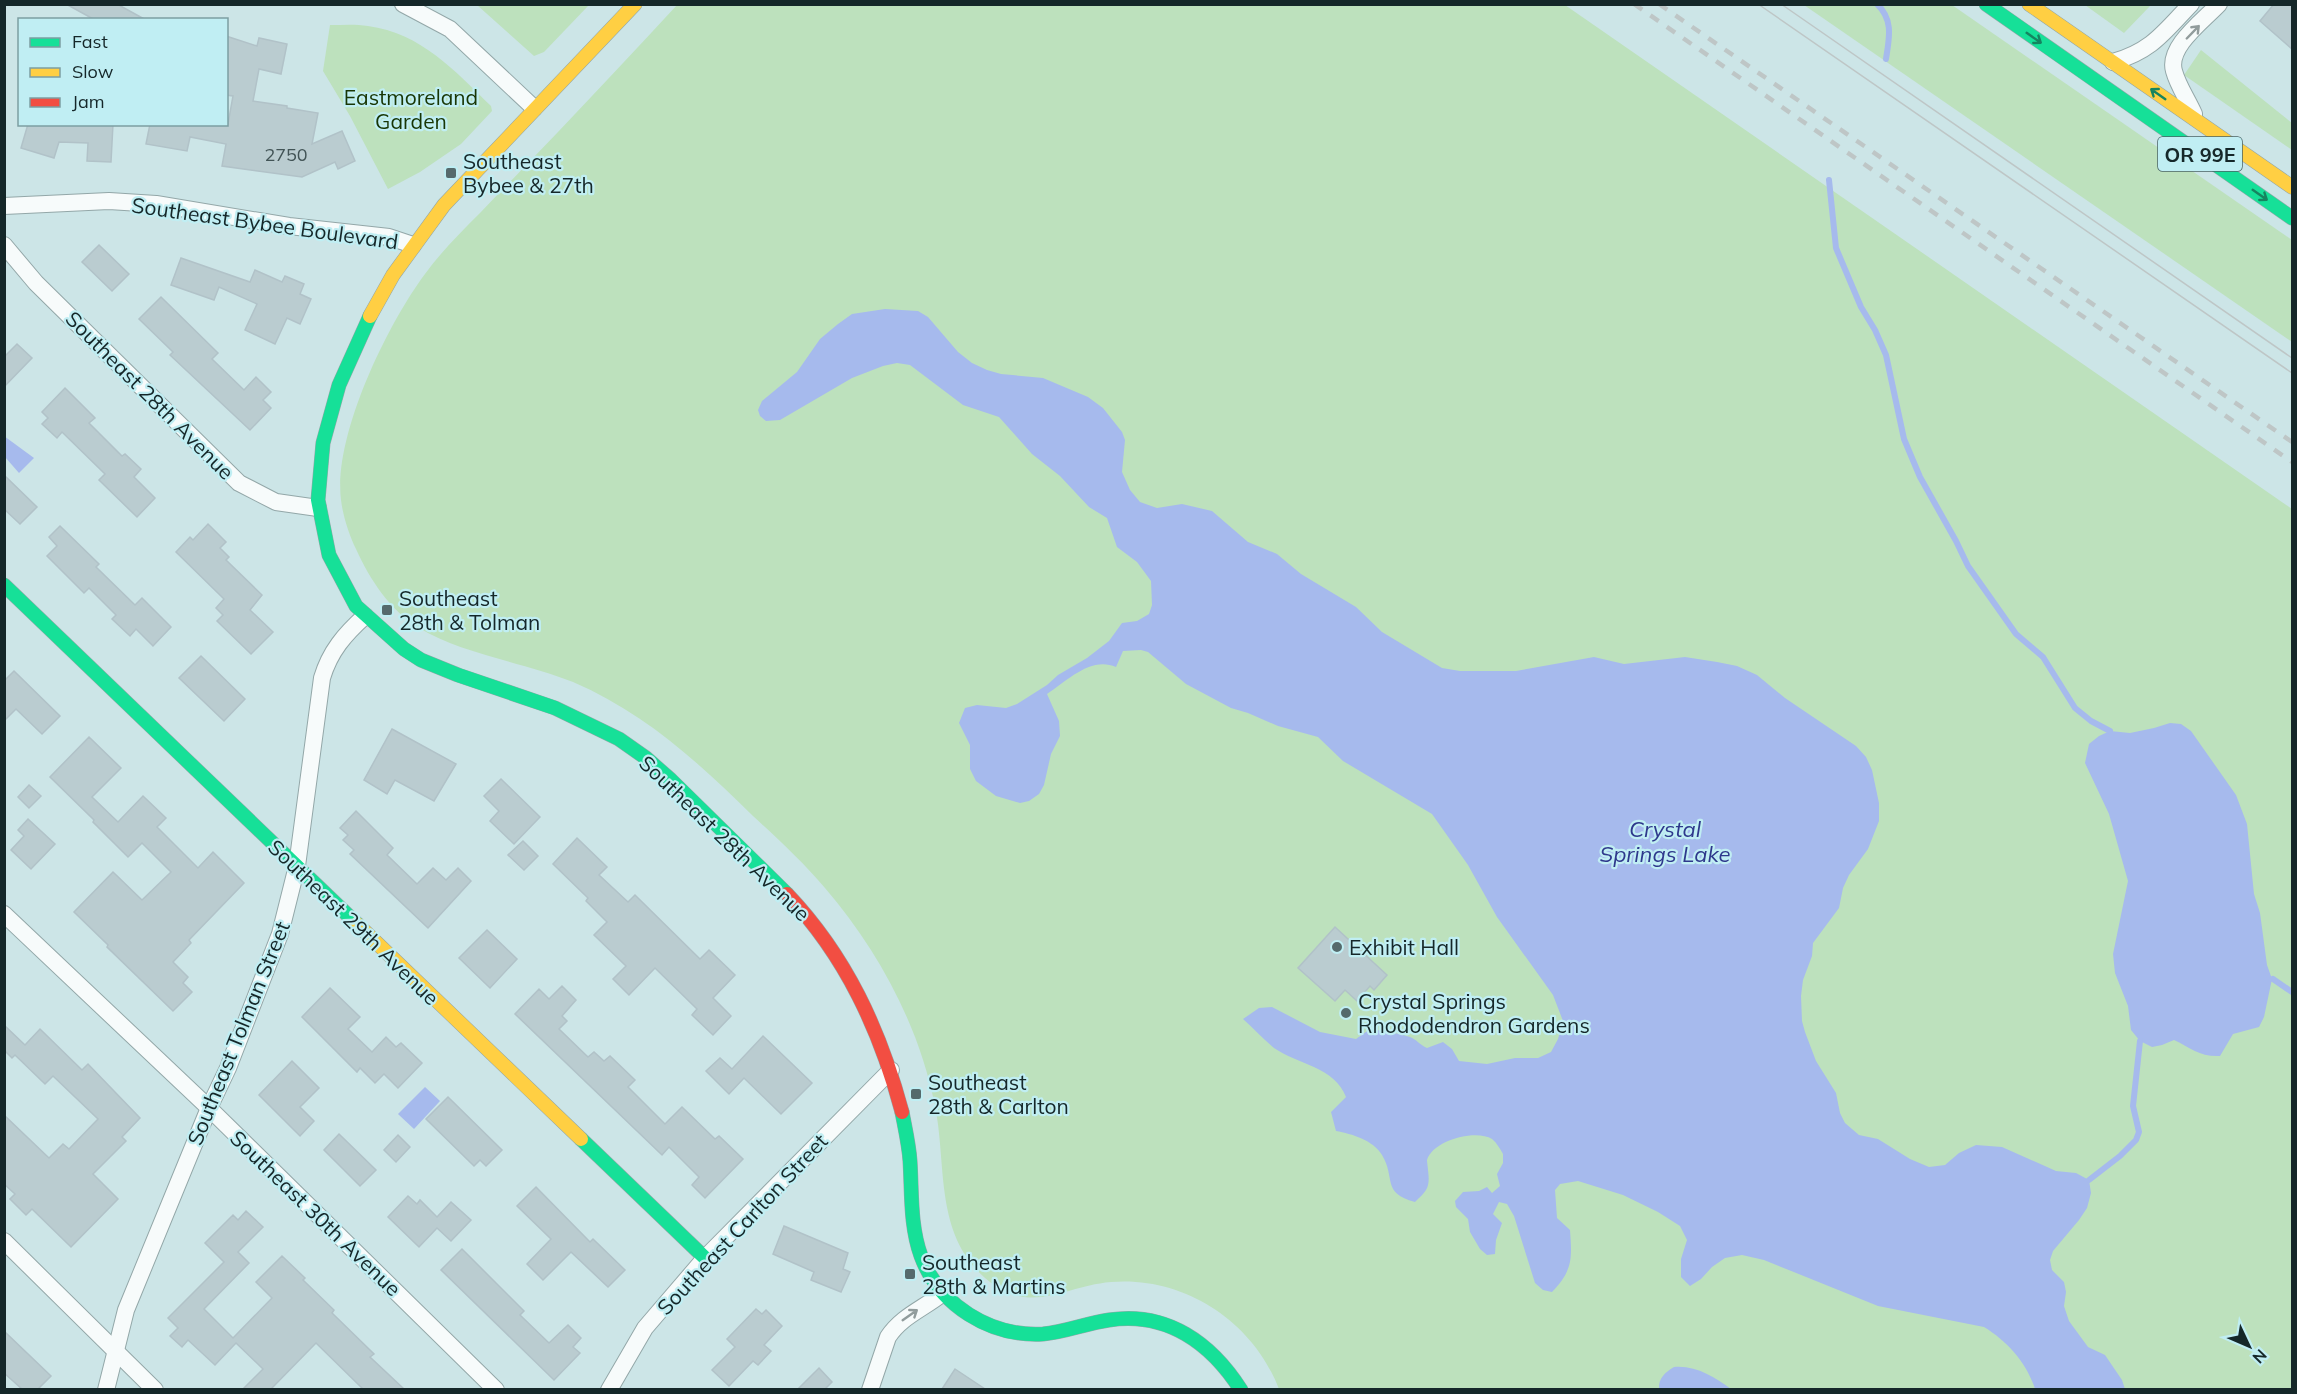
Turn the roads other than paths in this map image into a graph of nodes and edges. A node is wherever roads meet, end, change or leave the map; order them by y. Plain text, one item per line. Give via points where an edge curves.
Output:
1 (404, 4) edge
2 (635, 4) edge
3 (1986, 4) edge
4 (2029, 4) edge
5 (2191, 4) edge
6 (2219, 4) edge
7 (2113, 62) junction
8 (534, 108) junction
9 (2197, 120) junction
10 (2292, 187) edge
11 (4, 206) edge
12 (2292, 218) edge
13 (4, 245) edge
14 (413, 245) junction
15 (318, 508) junction
16 (4, 585) edge
17 (365, 616) junction
18 (297, 866) junction
19 (4, 914) edge
20 (891, 1070) junction
21 (209, 1108) junction
22 (4, 1241) edge
23 (705, 1258) junction
24 (943, 1293) junction
25 (115, 1351) junction
26 (106, 1389) edge
27 (155, 1389) edge
28 (496, 1389) edge
29 (609, 1389) edge
30 (870, 1389) edge
31 (1241, 1389) edge

1 - 8 street via 450,29
2 - 8 main road, Southeast Bybee Boulevard
3 -> 12 main road, OR 99E
4 - 7 main road, OR 99E
5 - 7 street via 2148,48
9 -> 6 street via 2174,71 2173,58 2179,46
9 -> 7 main road, OR 99E
8 - 14 main road, Southeast Bybee Boulevard via 452,196
9 - 10 main road, OR 99E
11 - 14 street, Southeast Bybee Boulevard via 109,201 156,204 289,226 389,237
13 - 15 street, Southeast 28th Avenue via 36,283 239,483 276,502
14 - 15 main road via 368,319 335,396 320,455
15 - 17 main road via 326,554 338,580
16 - 18 main road, Southeast 29th Avenue
17 - 18 street, Southeast Tolman Street via 340,640 322,678
17 - 20 main road, Southeast 28th Avenue via 382,634 427,663 577,718 621,740 659,771 778,884 829,944 859,993
18 - 21 street, Southeast Tolman Street via 276,945
18 - 23 main road, Southeast 29th Avenue
19 - 21 street, Southeast 30th Avenue
20 - 23 street, Southeast Carlton Street
20 - 24 main road, Southeast 28th Avenue via 907,1140 914,1237 927,1273
21 - 25 street, Southeast Tolman Street via 126,1310
21 - 28 street, Southeast 30th Avenue
22 - 25 street
23 - 29 street, Southeast Carlton Street via 645,1328
30 -> 24 street via 892,1331
24 - 31 main road, Southeast 28th Avenue via 974,1318 1013,1332 1046,1334 1130,1318 1172,1325 1208,1347
25 - 26 street, Southeast Tolman Street
25 - 27 street

